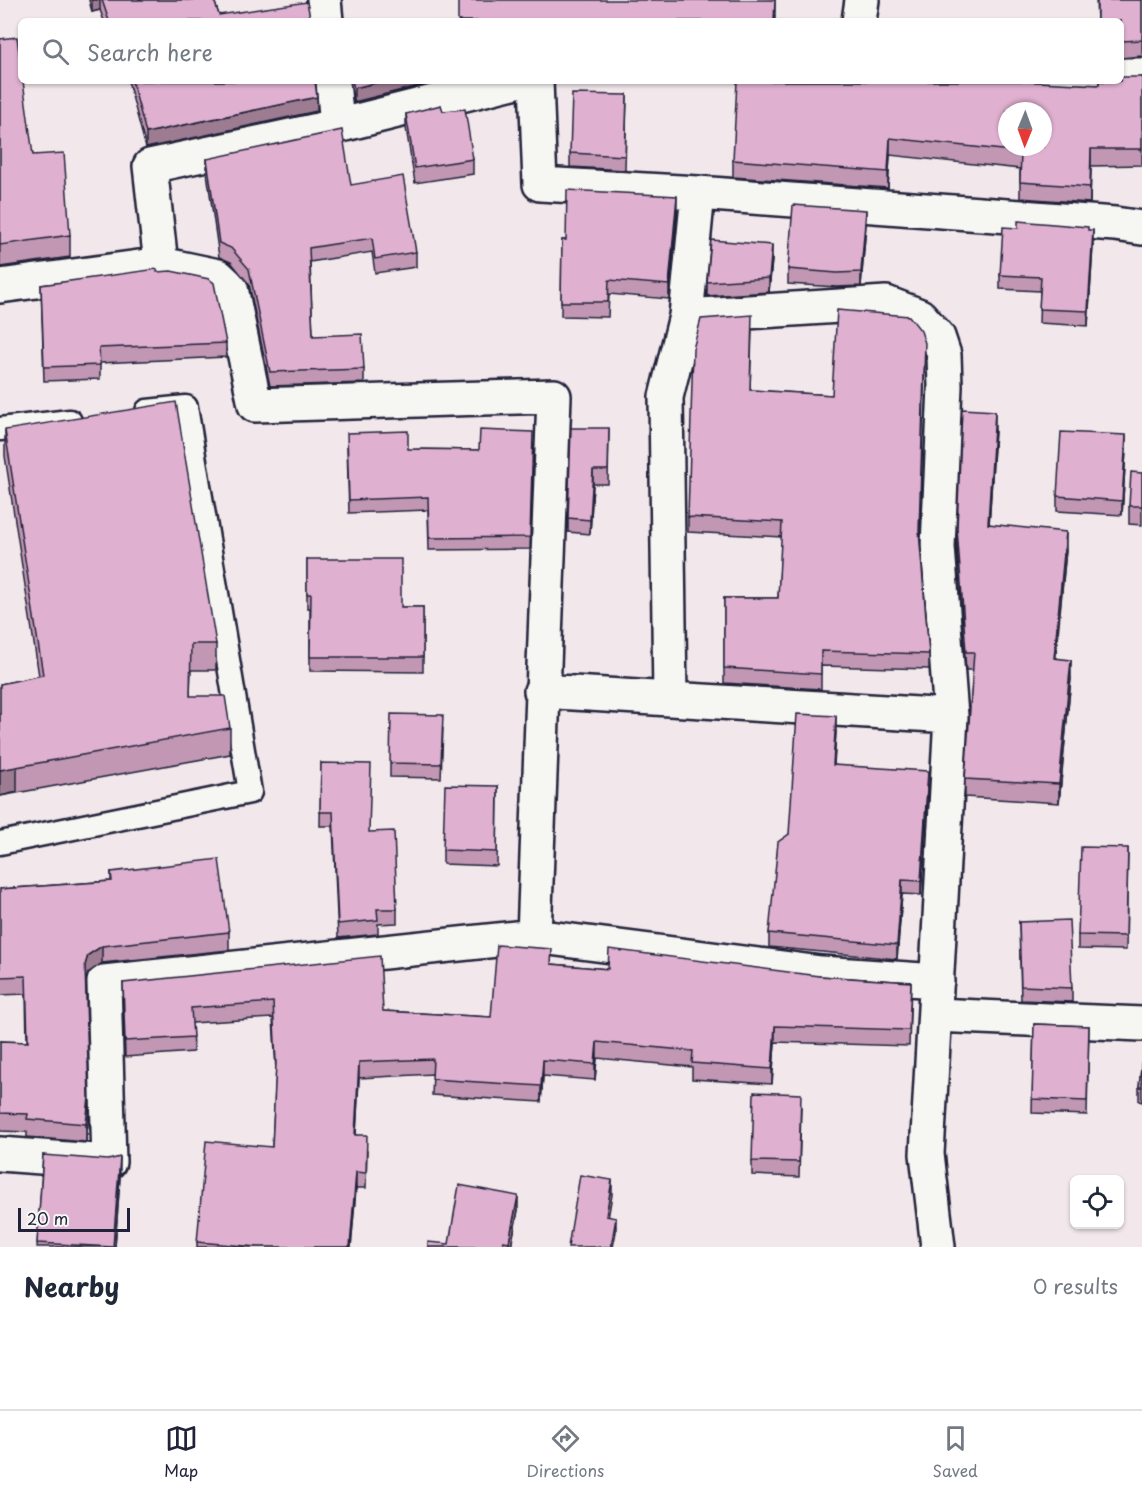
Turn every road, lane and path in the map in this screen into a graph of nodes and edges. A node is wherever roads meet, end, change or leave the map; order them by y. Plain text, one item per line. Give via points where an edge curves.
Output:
1 (324, 0) edge
2 (862, 0) edge
3 (326, 18) edge
4 (859, 18) edge
5 (1124, 75) edge
6 (1142, 75) edge
7 (333, 84) edge
8 (505, 84) edge
9 (536, 84) edge
10 (337, 126) junction
11 (698, 193) junction
12 (1142, 228) edge
13 (161, 264) junction
14 (0, 286) edge
15 (686, 316) junction
16 (128, 414) edge
17 (93, 418) edge
18 (0, 429) edge
19 (542, 691) junction
20 (670, 699) junction
21 (951, 716) junction
22 (0, 843) edge
23 (534, 936) junction
24 (936, 981) junction
25 (935, 1015) junction
26 (1142, 1024) edge
27 (0, 1154) edge
28 (938, 1247) edge

1 - 3 street
2 - 4 street
5 - 6 street
7 - 10 street
8 - 10 street
9 - 11 street via 540,184
10 - 13 street via 150,166
11 - 12 street
11 - 15 street
13 - 14 street
13 - 19 street via 218,276 231,288 255,405 554,396
15 - 20 street via 666,397
15 - 21 street via 886,303 920,316 938,338 944,355 945,386 938,547
16 - 22 lane via 186,407 250,792
17 - 18 lane
19 - 20 street
19 - 23 street
20 - 21 street
21 - 24 street
23 - 24 street via 820,973
23 - 27 street via 104,982 109,1162
24 - 25 street
25 - 26 street
25 - 28 street via 927,1154

